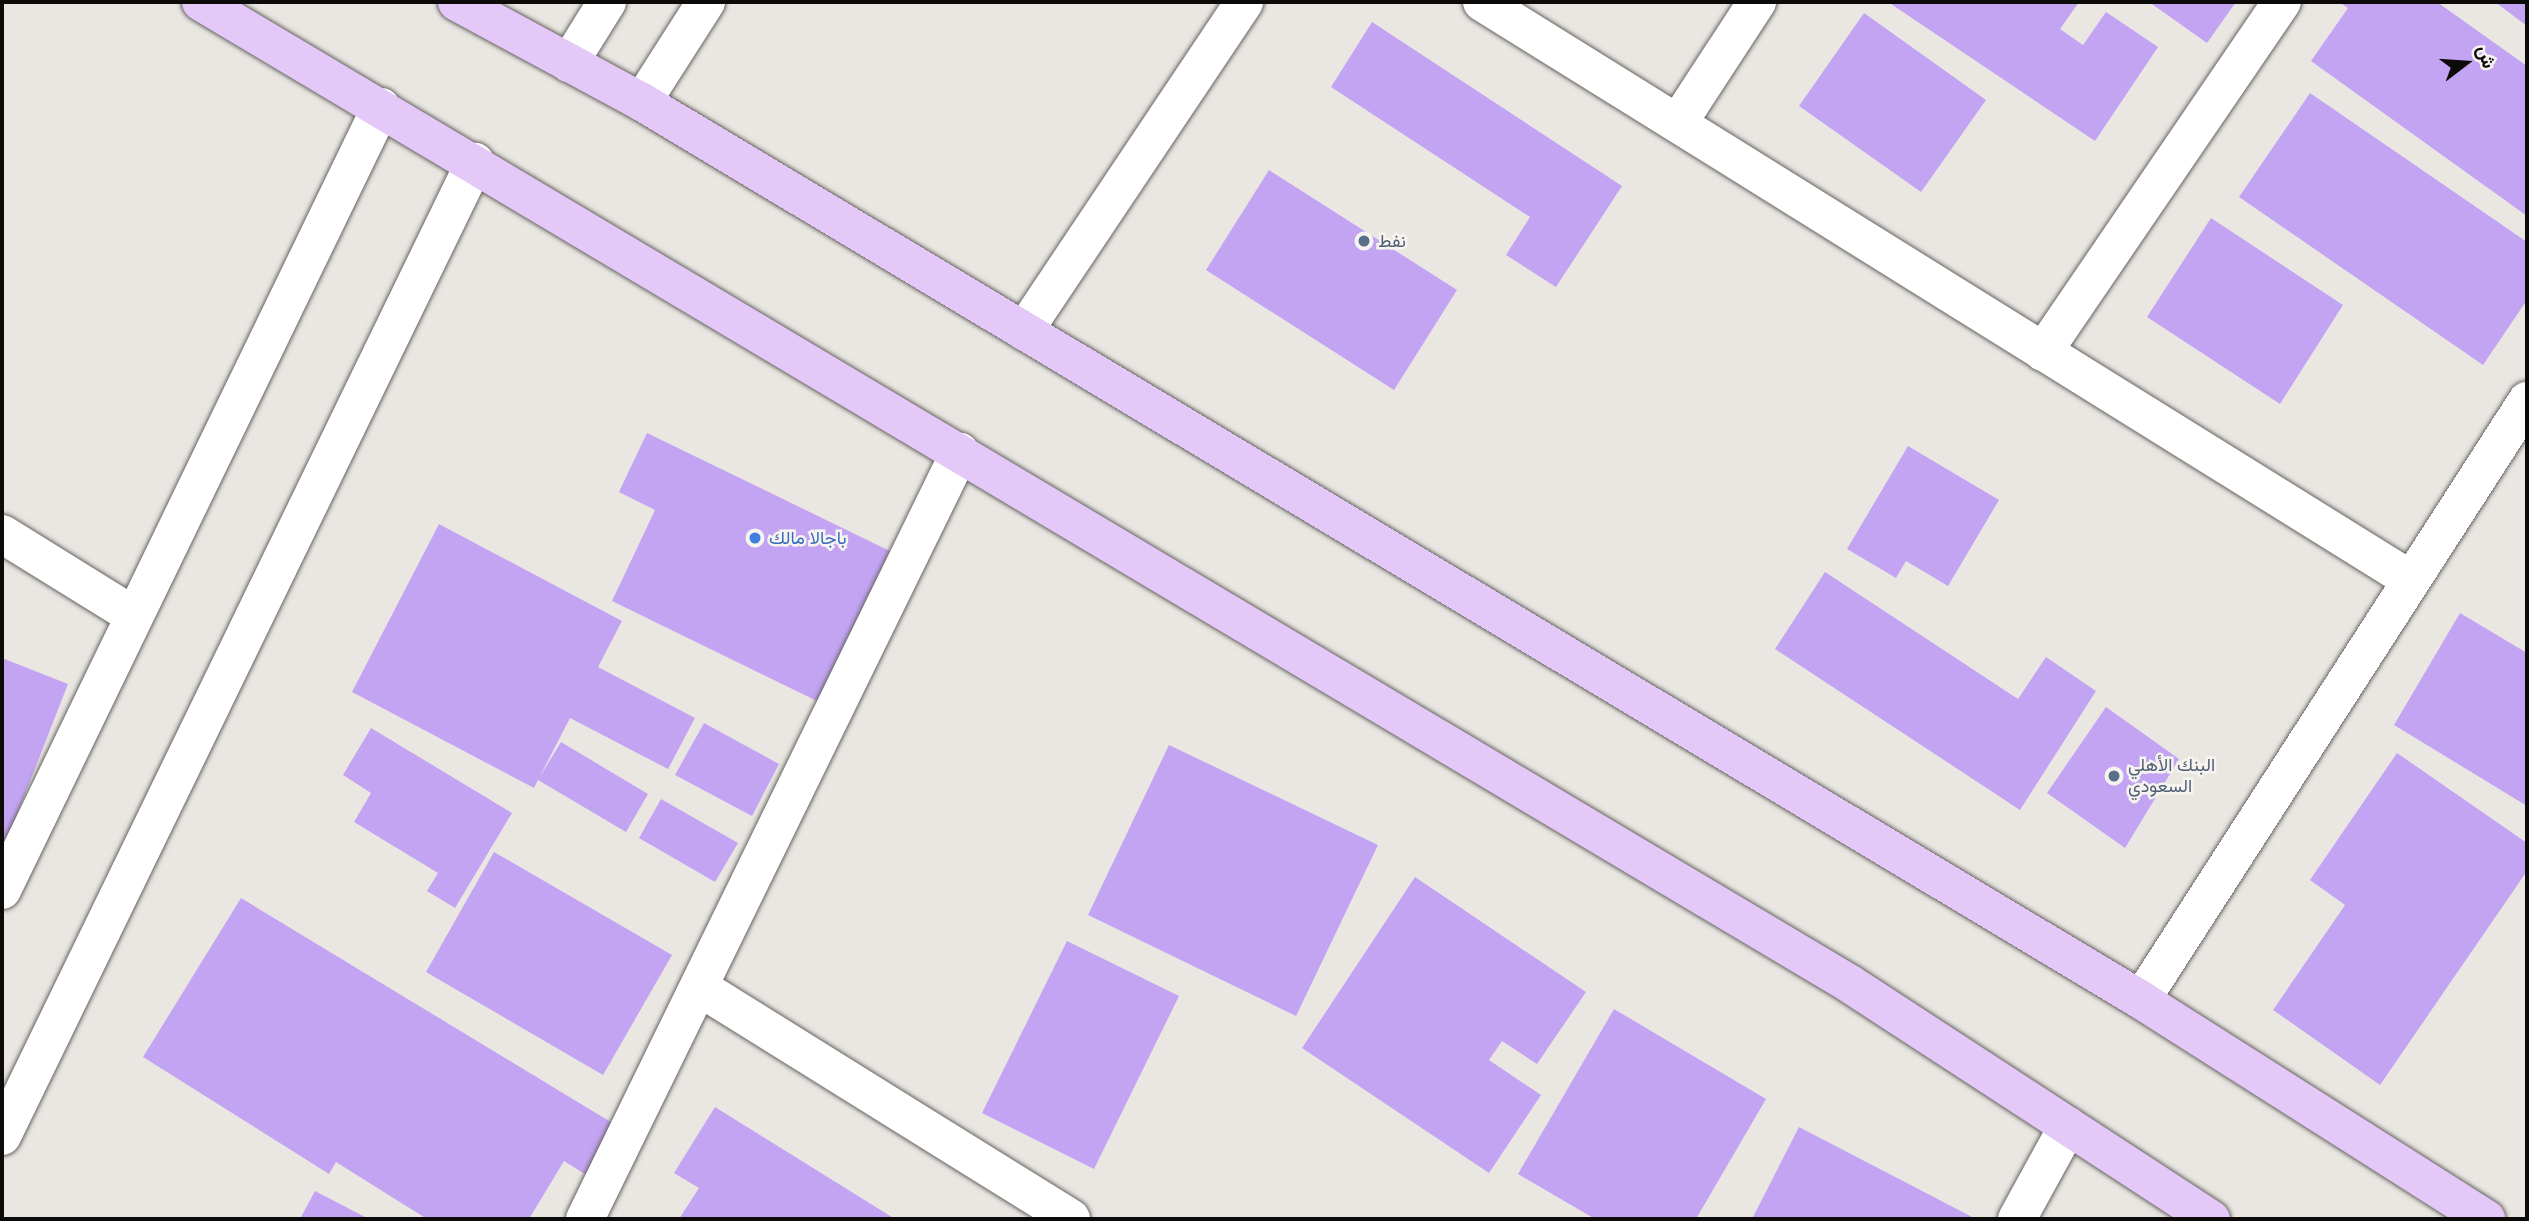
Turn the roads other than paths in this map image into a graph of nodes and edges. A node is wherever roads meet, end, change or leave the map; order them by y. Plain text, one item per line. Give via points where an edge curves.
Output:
1 (201, 2) edge
2 (457, 2) edge
3 (607, 2) edge
4 (706, 2) edge
5 (1244, 2) edge
6 (1482, 2) edge
7 (1757, 2) edge
8 (2282, 2) edge
9 (569, 63) junction
10 (642, 102) junction
11 (381, 107) junction
12 (1678, 123) junction
13 (475, 162) junction
14 (1024, 331) junction
15 (2043, 352) junction
16 (2527, 401) edge
17 (960, 452) junction
18 (2, 534) edge
19 (2411, 580) junction
20 (134, 616) junction
21 (2, 890) edge
22 (699, 987) junction
23 (2141, 1000) junction
24 (2068, 1126) junction
25 (2, 1136) edge
26 (585, 1219) edge
27 (1071, 1219) edge
28 (2017, 1219) edge
29 (2211, 1219) edge
30 (2486, 1219) edge

1 - 11 main road
2 - 9 main road
3 - 9 street
4 - 10 street
5 - 14 street
6 - 12 street
7 - 12 street
8 - 15 street
9 - 10 main road
10 - 14 main road
11 - 13 main road
11 - 20 street
12 - 15 street
13 - 17 main road
13 - 25 street
14 - 23 main road
15 - 19 street
16 - 19 street
17 - 22 street
17 - 24 main road via 1850,984
18 - 20 street
19 - 23 street
20 - 21 street
22 - 26 street
22 - 27 street
23 - 30 main road
24 - 28 street
24 - 29 main road

